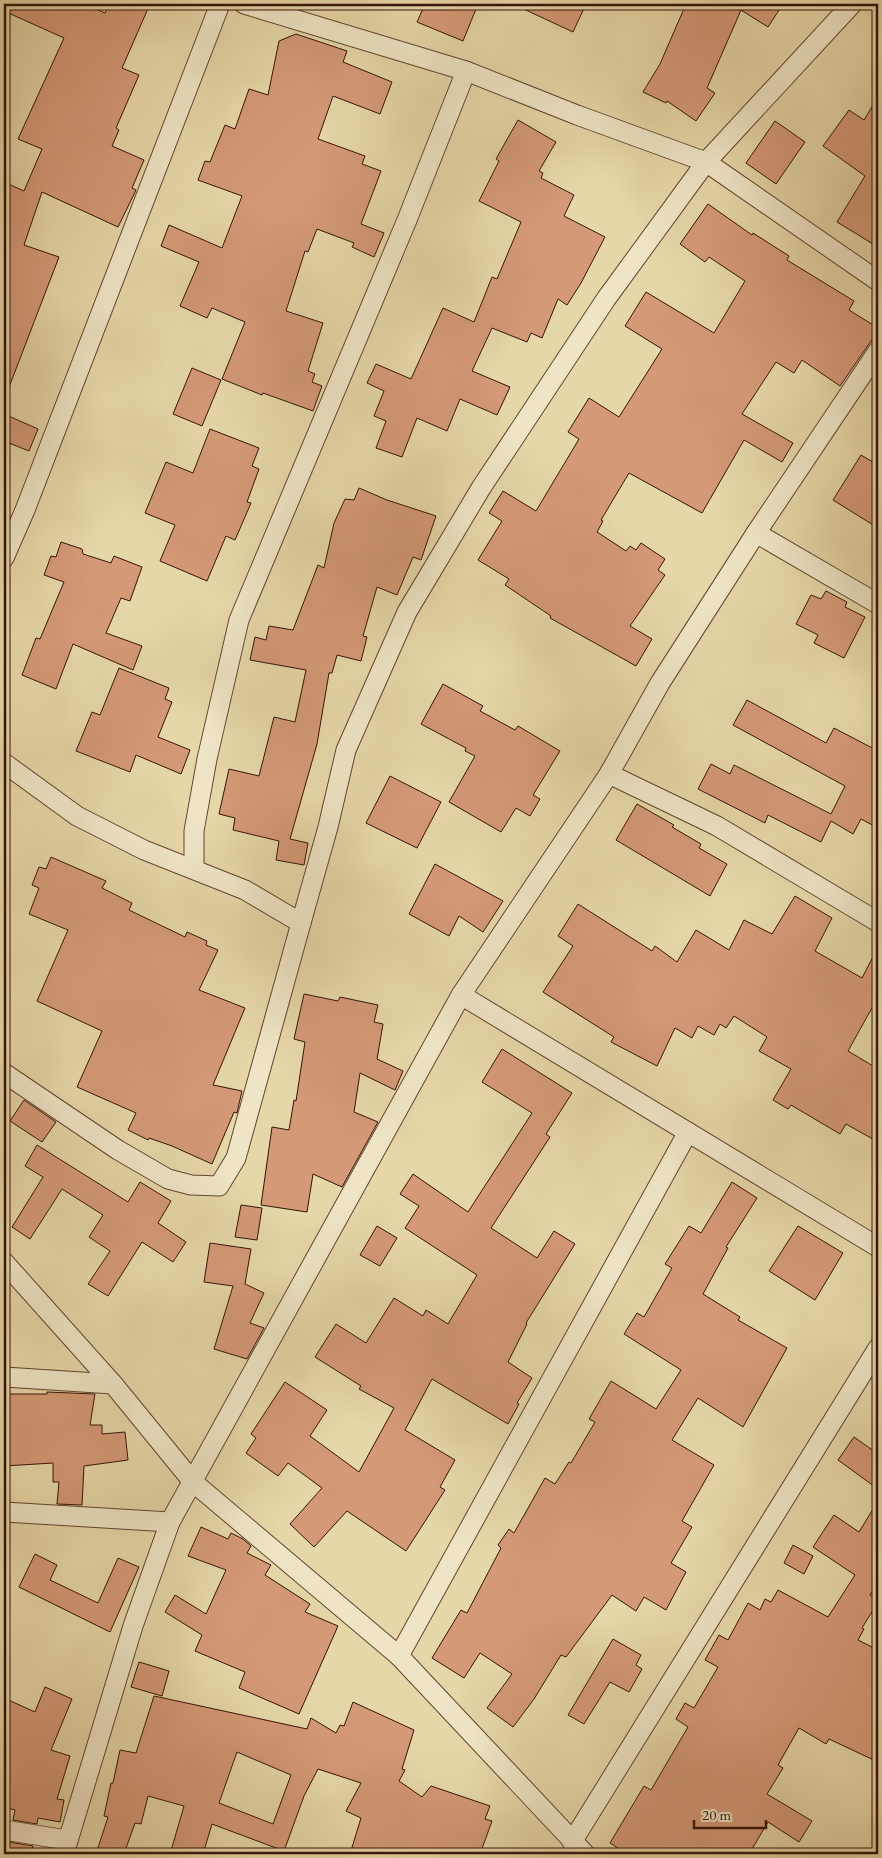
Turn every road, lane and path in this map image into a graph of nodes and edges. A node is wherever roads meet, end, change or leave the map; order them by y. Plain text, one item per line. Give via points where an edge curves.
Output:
1 (220, 4) edge
2 (244, 4) edge
3 (852, 4) edge
4 (466, 70) junction
5 (706, 162) junction
6 (878, 280) edge
7 (878, 350) edge
8 (756, 533) junction
9 (4, 558) edge
10 (878, 604) edge
11 (4, 763) edge
12 (609, 774) junction
13 (194, 869) junction
14 (878, 922) edge
15 (301, 923) junction
16 (462, 995) junction
17 (4, 1073) edge
18 (688, 1132) junction
19 (878, 1247) edge
20 (4, 1262) edge
21 (878, 1348) edge
22 (4, 1377) edge
23 (113, 1384) junction
24 (193, 1482) junction
25 (4, 1512) edge
26 (170, 1522) junction
27 (398, 1656) junction
28 (4, 1830) edge
29 (65, 1847) edge
30 (578, 1848) edge

1 - 9 street
2 - 4 street
3 - 5 street
4 - 5 street
4 - 13 street via 240,620 198,804
5 - 6 street
5 - 15 street via 579,340 481,488 407,612 346,750
7 - 8 street
8 - 10 street
8 - 12 street via 660,683
11 - 13 street via 77,816 144,850
12 - 14 street via 717,826
12 - 16 street
13 - 15 street via 245,890
15 - 17 street via 236,1158 219,1186 191,1185 168,1179 118,1150
16 - 18 street
16 - 24 street
18 - 19 street
18 - 27 street
20 - 23 street
21 - 30 street
22 - 23 street
23 - 24 street
24 - 26 street
24 - 27 street
25 - 26 street
26 - 29 street via 133,1626
27 - 30 street
28 - 29 street

